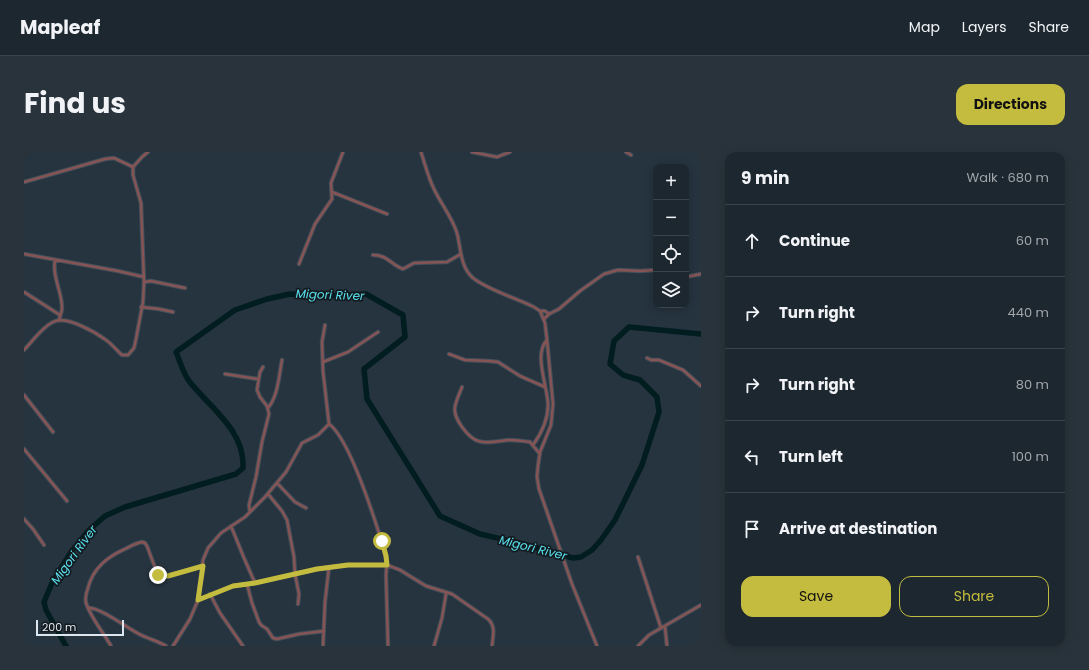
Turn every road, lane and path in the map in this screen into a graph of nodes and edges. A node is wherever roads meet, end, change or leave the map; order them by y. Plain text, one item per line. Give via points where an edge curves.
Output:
1 (148, 152) edge
2 (343, 152) edge
3 (420, 152) edge
4 (472, 152) edge
5 (510, 152) edge
6 (626, 152) edge
7 (630, 154) dead end
8 (133, 167) junction
9 (24, 182) edge
10 (332, 192) junction
11 (387, 214) dead end
12 (24, 254) edge
13 (461, 254) junction
14 (373, 255) dead end
15 (55, 260) junction
16 (299, 264) dead end
17 (653, 270) edge
18 (701, 274) edge
19 (689, 276) edge
20 (144, 277) junction
21 (144, 282) junction
22 (186, 288) dead end
23 (24, 292) edge
24 (141, 307) junction
25 (540, 311) junction
26 (173, 312) dead end
27 (549, 314) junction
28 (60, 316) junction
29 (544, 319) junction
30 (59, 320) junction
31 (325, 325) dead end
32 (378, 332) dead end
33 (547, 340) junction
34 (24, 350) edge
35 (449, 354) dead end
36 (647, 358) dead end
37 (282, 360) dead end
38 (323, 362) junction
39 (263, 367) dead end
40 (224, 374) dead end
41 (258, 379) junction
42 (701, 386) edge
43 (462, 387) dead end
44 (545, 387) junction
45 (24, 395) edge
46 (268, 408) junction
47 (329, 424) junction
48 (53, 432) dead end
49 (533, 445) junction
50 (24, 448) edge
51 (540, 454) junction
52 (277, 484) junction
53 (268, 494) junction
54 (67, 500) dead end
55 (306, 508) dead end
56 (250, 512) junction
57 (24, 520) edge
58 (231, 526) junction
59 (44, 545) dead end
60 (638, 557) dead end
61 (387, 565) junction
62 (203, 566) junction
63 (329, 567) junction
64 (295, 574) junction
65 (255, 583) junction
66 (247, 584) junction
67 (210, 594) junction
68 (446, 594) junction
69 (198, 600) junction
70 (298, 604) dead end
71 (701, 605) edge
72 (89, 608) junction
73 (664, 627) junction
74 (661, 628) junction
75 (324, 631) junction
76 (111, 646) edge
77 (166, 646) edge
78 (173, 646) edge
79 (243, 646) edge
80 (323, 646) edge
81 (388, 646) edge
82 (434, 646) edge
83 (492, 646) edge
84 (597, 646) edge
85 (638, 646) edge
86 (667, 646) edge

1 - 8 street
2 - 10 street via 332,179
3 - 13 street via 433,188 453,222
4 - 5 street via 497,157
6 - 7 street
8 - 9 street via 114,158 106,159
8 - 20 street via 141,203
10 - 11 street
10 - 16 street via 330,202 315,224
12 - 15 street
13 - 14 street via 447,262 414,263 403,269 385,257
13 - 25 street via 465,268 476,280
15 - 20 street
15 - 28 street via 56,281 62,307
17 - 27 street via 618,270 604,274
18 - 19 street
20 - 21 street
21 - 22 street via 152,281
21 - 24 street
23 - 28 street
24 - 26 street
24 - 30 street via 134,348 126,356 100,336 73,322
25 - 27 street
25 - 29 street
27 - 29 street
28 - 30 street
29 - 33 street
30 - 34 street via 42,330
31 - 38 street via 322,342
32 - 38 street via 348,352
33 - 44 street via 543,344 542,357
33 - 51 street via 553,404 551,425
35 - 44 street via 465,360 498,362 520,376
36 - 42 street via 660,360 683,370
37 - 46 street via 272,403
38 - 47 street
39 - 41 street
40 - 41 street
41 - 46 street via 258,395
43 - 49 street via 456,402 455,415 467,434 484,443 510,440 530,442
44 - 49 street via 548,405 546,416
45 - 48 street
46 - 56 street via 269,414 249,505
47 - 52 street via 318,435 300,445
47 - 61 street via 339,436 353,462 382,541
49 - 51 street
50 - 54 street
51 - 84 street via 537,477 539,489 566,568
52 - 53 street
52 - 55 street via 292,500
53 - 56 street
53 - 64 street via 287,520
56 - 58 street
57 - 59 street
58 - 62 street via 208,548
58 - 65 street
60 - 74 street
61 - 63 street
61 - 68 street
61 - 81 street
62 - 69 street
62 - 72 street via 160,576 147,546 144,542 139,542 110,557 95,571 86,594
63 - 64 street
63 - 75 street via 324,602
64 - 65 street
64 - 70 street
65 - 66 street
66 - 67 street
66 - 75 street via 259,622 273,638
67 - 69 street
67 - 79 street
68 - 82 street
68 - 83 street via 452,594 462,600 491,621 494,630
69 - 78 street via 190,619
71 - 73 street
72 - 76 street
72 - 77 street via 102,612 139,634
73 - 74 street
73 - 86 street
74 - 85 street via 646,637
75 - 80 street

